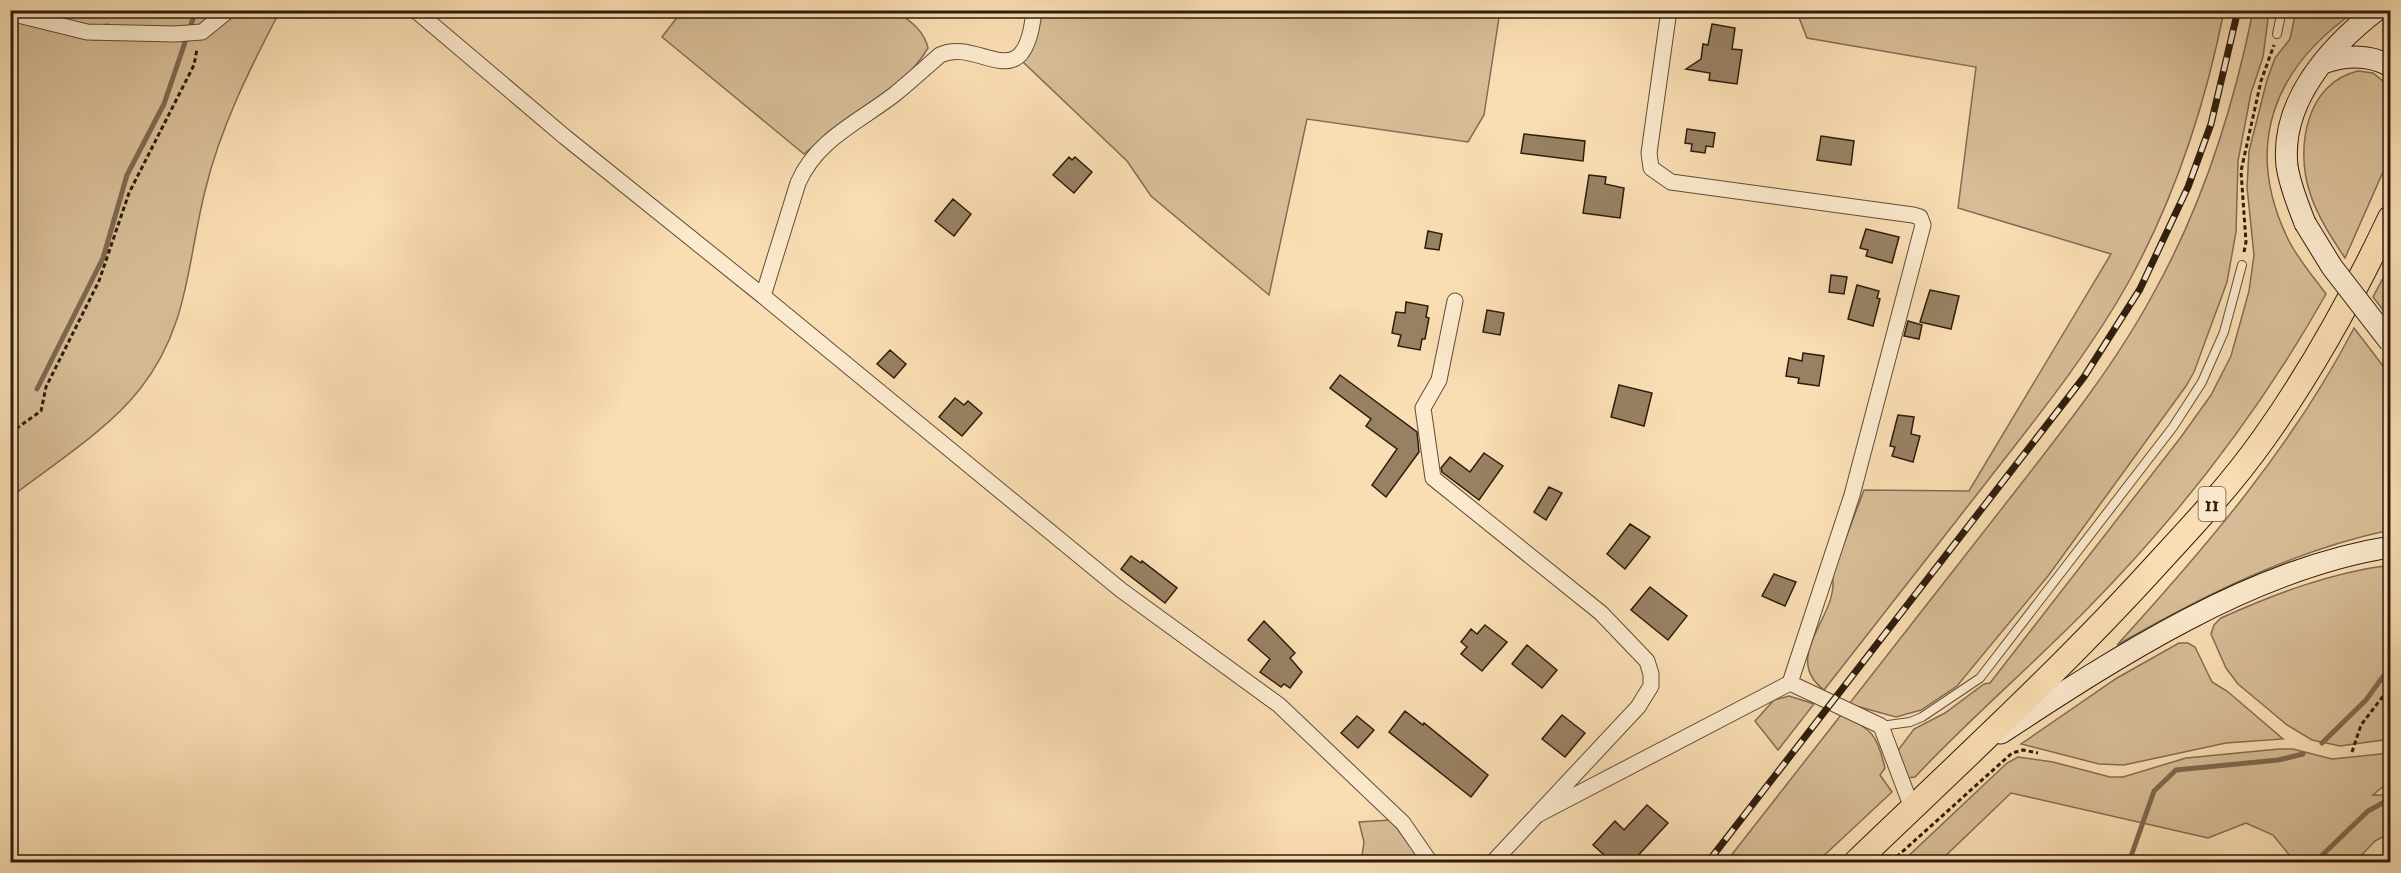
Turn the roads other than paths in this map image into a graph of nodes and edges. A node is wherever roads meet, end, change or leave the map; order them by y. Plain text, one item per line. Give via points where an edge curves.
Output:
1 (229, 10) edge
2 (415, 10) edge
3 (1034, 10) edge
4 (1669, 10) edge
5 (2282, 10) edge
6 (2377, 10) edge
7 (10, 13) edge
8 (2277, 34) road end
9 (2323, 63) junction
10 (2391, 66) edge
11 (2391, 218) edge
12 (2242, 265) road end
13 (763, 296) junction
14 (1455, 301) dead end
15 (2391, 342) edge
16 (2391, 547) edge
17 (1790, 683) junction
18 (1881, 726) junction
19 (1978, 748) junction
20 (1912, 808) junction
21 (1539, 814) junction
22 (1430, 862) edge
23 (1493, 862) edge
24 (1856, 862) edge

1 - 7 street via 201,32 175,34 87,32
2 - 13 street
3 - 13 street via 1030,37 1018,56 997,62 949,51 940,55 894,95 822,146 798,183
4 - 17 street via 1649,153 1652,168 1671,182 1913,215 1920,217 1923,225 1852,495
5 - 8 lane
6 - 9 main road
9 - 10 main road via 2354,57
9 - 15 main road, bridge via 2299,97 2288,135 2288,171 2305,223 2332,267
11 - 19 main road, 11 via 2361,279 2264,438 2212,504 2126,599
12 - 18 lane via 2224,332 2202,382 2159,445 1980,678 1922,717
13 - 22 street via 1120,590 1280,705 1403,823
14 - 21 street via 1439,380 1423,408 1433,478 1601,613 1647,661 1652,674 1651,686 1638,707
16 - 19 main road via 2307,569 2191,618 2109,662
17 - 18 street
17 - 21 street
18 - 20 street
19 - 20 main road, 11
20 - 24 main road, 11
21 - 23 street

